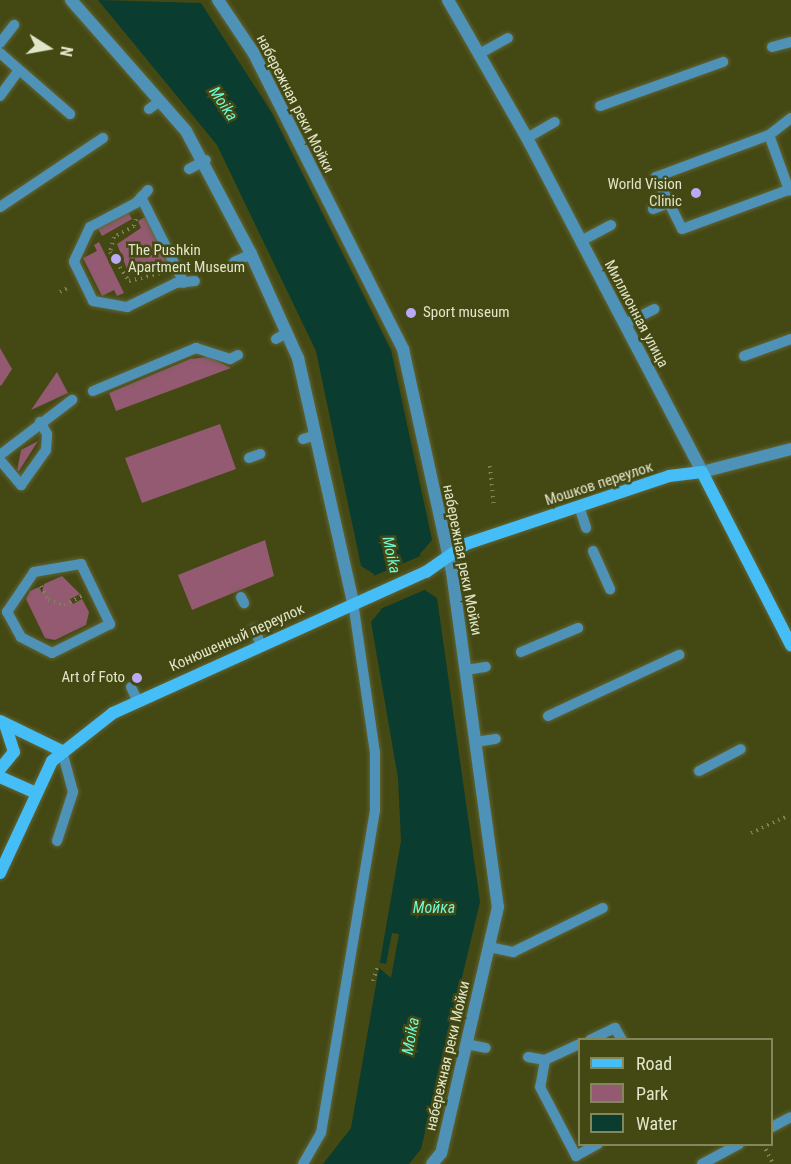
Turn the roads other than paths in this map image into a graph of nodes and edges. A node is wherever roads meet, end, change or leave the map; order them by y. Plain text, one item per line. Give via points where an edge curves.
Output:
1 (71, 0) edge
2 (218, 0) edge
3 (448, 0) edge
4 (14, 25) dead end
5 (508, 38) dead end
6 (791, 42) edge
7 (0, 43) edge
8 (772, 47) dead end
9 (0, 53) edge
10 (479, 54) junction
11 (723, 62) dead end
12 (131, 65) junction
13 (19, 70) junction
14 (121, 74) dead end
15 (0, 96) edge
16 (160, 101) junction
17 (600, 106) dead end
18 (149, 109) dead end
19 (70, 114) dead end
20 (791, 118) edge
21 (555, 122) dead end
22 (770, 135) junction
23 (104, 138) dead end
24 (527, 138) junction
25 (206, 160) junction
26 (189, 169) dead end
27 (790, 189) edge
28 (144, 194) joint
29 (669, 203) junction
30 (0, 207) edge
31 (653, 209) dead end
32 (611, 225) dead end
33 (581, 241) junction
34 (251, 254) junction
35 (234, 262) dead end
36 (654, 309) dead end
37 (625, 324) junction
38 (791, 339) edge
39 (238, 356) dead end
40 (744, 356) dead end
41 (93, 391) dead end
42 (72, 400) dead end
43 (40, 422) junction
44 (316, 435) junction
45 (303, 439) dead end
46 (791, 449) edge
47 (260, 454) dead end
48 (0, 455) edge
49 (249, 458) dead end
50 (0, 460) edge
51 (702, 472) junction
52 (579, 506) junction
53 (586, 528) dead end
54 (593, 551) dead end
55 (449, 555) junction
56 (610, 589) dead end
57 (375, 594) joint
58 (353, 603) junction
59 (254, 628) dead end
60 (578, 628) dead end
61 (103, 633) joint
62 (261, 645) junction
63 (791, 645) edge
64 (521, 652) dead end
65 (679, 655) dead end
66 (486, 667) dead end
67 (466, 670) junction
68 (131, 687) dead end
69 (137, 700) junction
70 (548, 716) dead end
71 (0, 721) edge
72 (496, 739) dead end
73 (476, 742) junction
74 (741, 749) dead end
75 (62, 751) junction
76 (0, 769) edge
77 (699, 771) dead end
78 (0, 777) edge
79 (34, 792) junction
80 (57, 841) dead end
81 (0, 873) edge
82 (603, 908) dead end
83 (489, 947) junction
84 (594, 1038) edge
85 (621, 1038) edge
86 (466, 1044) junction
87 (578, 1044) edge
88 (486, 1048) dead end
89 (528, 1057) dead end
90 (545, 1060) junction
91 (791, 1117) edge
92 (773, 1126) edge
93 (594, 1146) edge
94 (735, 1146) edge
95 (443, 1158) edge
96 (303, 1164) edge
97 (432, 1164) edge
98 (702, 1164) edge

1 - 12 street
2 - 55 street, набережная реки Мойки via 253,52 399,341
3 - 10 street, Миллионная улица
4 - 7 lane
5 - 10 lane
6 - 8 lane
9 - 13 lane
10 - 24 street, Миллионная улица
11 - 17 lane
12 - 14 lane
12 - 16 street
13 - 15 lane
13 - 19 lane
16 - 18 lane
16 - 25 street
20 - 22 lane
21 - 24 lane
22 - 27 lane
22 - 29 lane via 656,177
23 - 30 lane
24 - 33 street, Миллионная улица
25 - 26 lane
25 - 34 street
27 - 29 lane via 682,229
28 - 28 lane via 90,227 74,262 93,301 127,307 189,282
29 - 31 lane
32 - 33 lane
33 - 37 street, Миллионная улица
34 - 35 lane
34 - 44 street
36 - 37 lane
37 - 51 street, Миллионная улица
38 - 40 lane
39 - 41 lane via 230,359 196,348
42 - 43 lane
43 - 48 lane
43 - 50 lane via 47,434 46,450 21,485
44 - 45 lane
44 - 58 street
46 - 51 street, Мошков переулок
47 - 49 lane
51 - 52 street, Мошков переулок via 669,476
51 - 63 street, Миллионная улица
52 - 53 lane
52 - 55 street, Мошков переулок via 466,544
54 - 56 lane
55 - 57 street, Мошков переулок via 426,572
55 - 67 street, набережная реки Мойки
57 - 58 street, Конюшенный переулок
58 - 62 street, Конюшенный переулок
58 - 96 lane via 375,753 375,811 321,1133
59 - 62 lane
60 - 64 lane
61 - 61 lane via 111,624 81,564 34,572 8,612 21,637 52,653
62 - 69 street, Конюшенный переулок
65 - 70 lane
66 - 67 lane
67 - 73 street, набережная реки Мойки
68 - 69 lane
69 - 75 street, Конюшенный переулок
71 - 75 street
71 - 76 street via 15,742 10,760
72 - 73 lane
73 - 83 street, набережная реки Мойки via 498,907
74 - 77 lane
75 - 79 street, Конюшенный переулок
75 - 80 lane via 73,792
78 - 79 street
79 - 81 street, Конюшенный переулок
82 - 83 lane via 513,952
83 - 86 street, набережная реки Мойки
84 - 85 lane via 615,1028
86 - 88 lane
86 - 95 street, набережная реки Мойки
87 - 90 lane
89 - 90 lane
90 - 93 lane via 540,1087 576,1156
91 - 92 lane
94 - 98 lane
95 - 97 street, набережная реки Мойки

